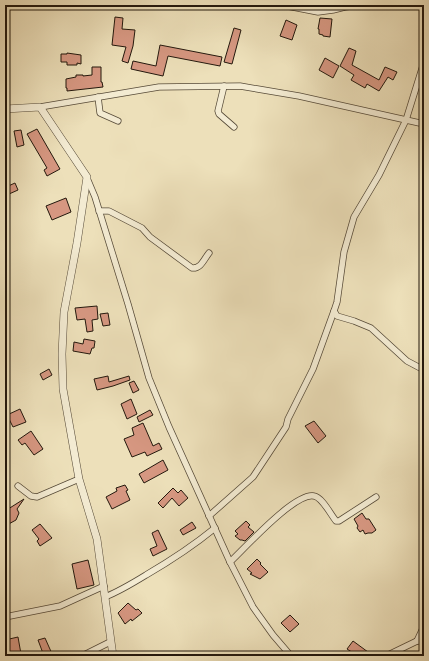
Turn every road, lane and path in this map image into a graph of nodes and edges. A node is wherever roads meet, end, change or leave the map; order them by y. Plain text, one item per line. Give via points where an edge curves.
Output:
1 (282, 5) edge
2 (360, 5) edge
3 (424, 62) edge
4 (224, 86) junction
5 (98, 97) junction
6 (40, 107) junction
7 (5, 109) edge
8 (406, 120) junction
9 (118, 121) dead end
10 (424, 124) edge
11 (234, 127) dead end
12 (86, 177) junction
13 (99, 211) junction
14 (209, 253) dead end
15 (334, 311) junction
16 (424, 370) edge
17 (79, 479) junction
18 (18, 486) dead end
19 (376, 497) dead end
20 (209, 516) junction
21 (215, 528) junction
22 (230, 562) junction
23 (104, 586) junction
24 (105, 597) junction
25 (5, 617) edge
26 (424, 626) edge
27 (417, 641) junction
28 (424, 641) edge
29 (110, 642) junction
30 (82, 656) edge
31 (113, 656) edge
32 (291, 656) edge
33 (386, 656) edge

1 - 2 street via 318,12
3 - 8 street
4 - 5 street via 159,87
4 - 8 street via 240,86 299,96
4 - 11 street via 218,111
5 - 6 street
5 - 9 street via 100,113
6 - 7 street
6 - 12 street
8 - 10 street
8 - 15 street via 354,217 344,252
12 - 13 street
12 - 17 street via 64,312 62,354 62,389
13 - 14 street via 109,211 142,228 150,237 192,268 200,266
13 - 20 street via 149,378
15 - 16 street via 337,316 371,328 407,361
15 - 20 street via 314,369 286,427 253,477
17 - 18 street via 37,497 31,496
17 - 23 street via 97,539
19 - 22 street via 336,521 318,497 306,496 286,507
20 - 21 street
21 - 22 street
21 - 24 street via 164,564
22 - 32 street via 253,607
23 - 24 street
23 - 25 street via 60,606
24 - 29 street
26 - 27 street
27 - 28 street
27 - 33 street
29 - 30 street
29 - 31 street

